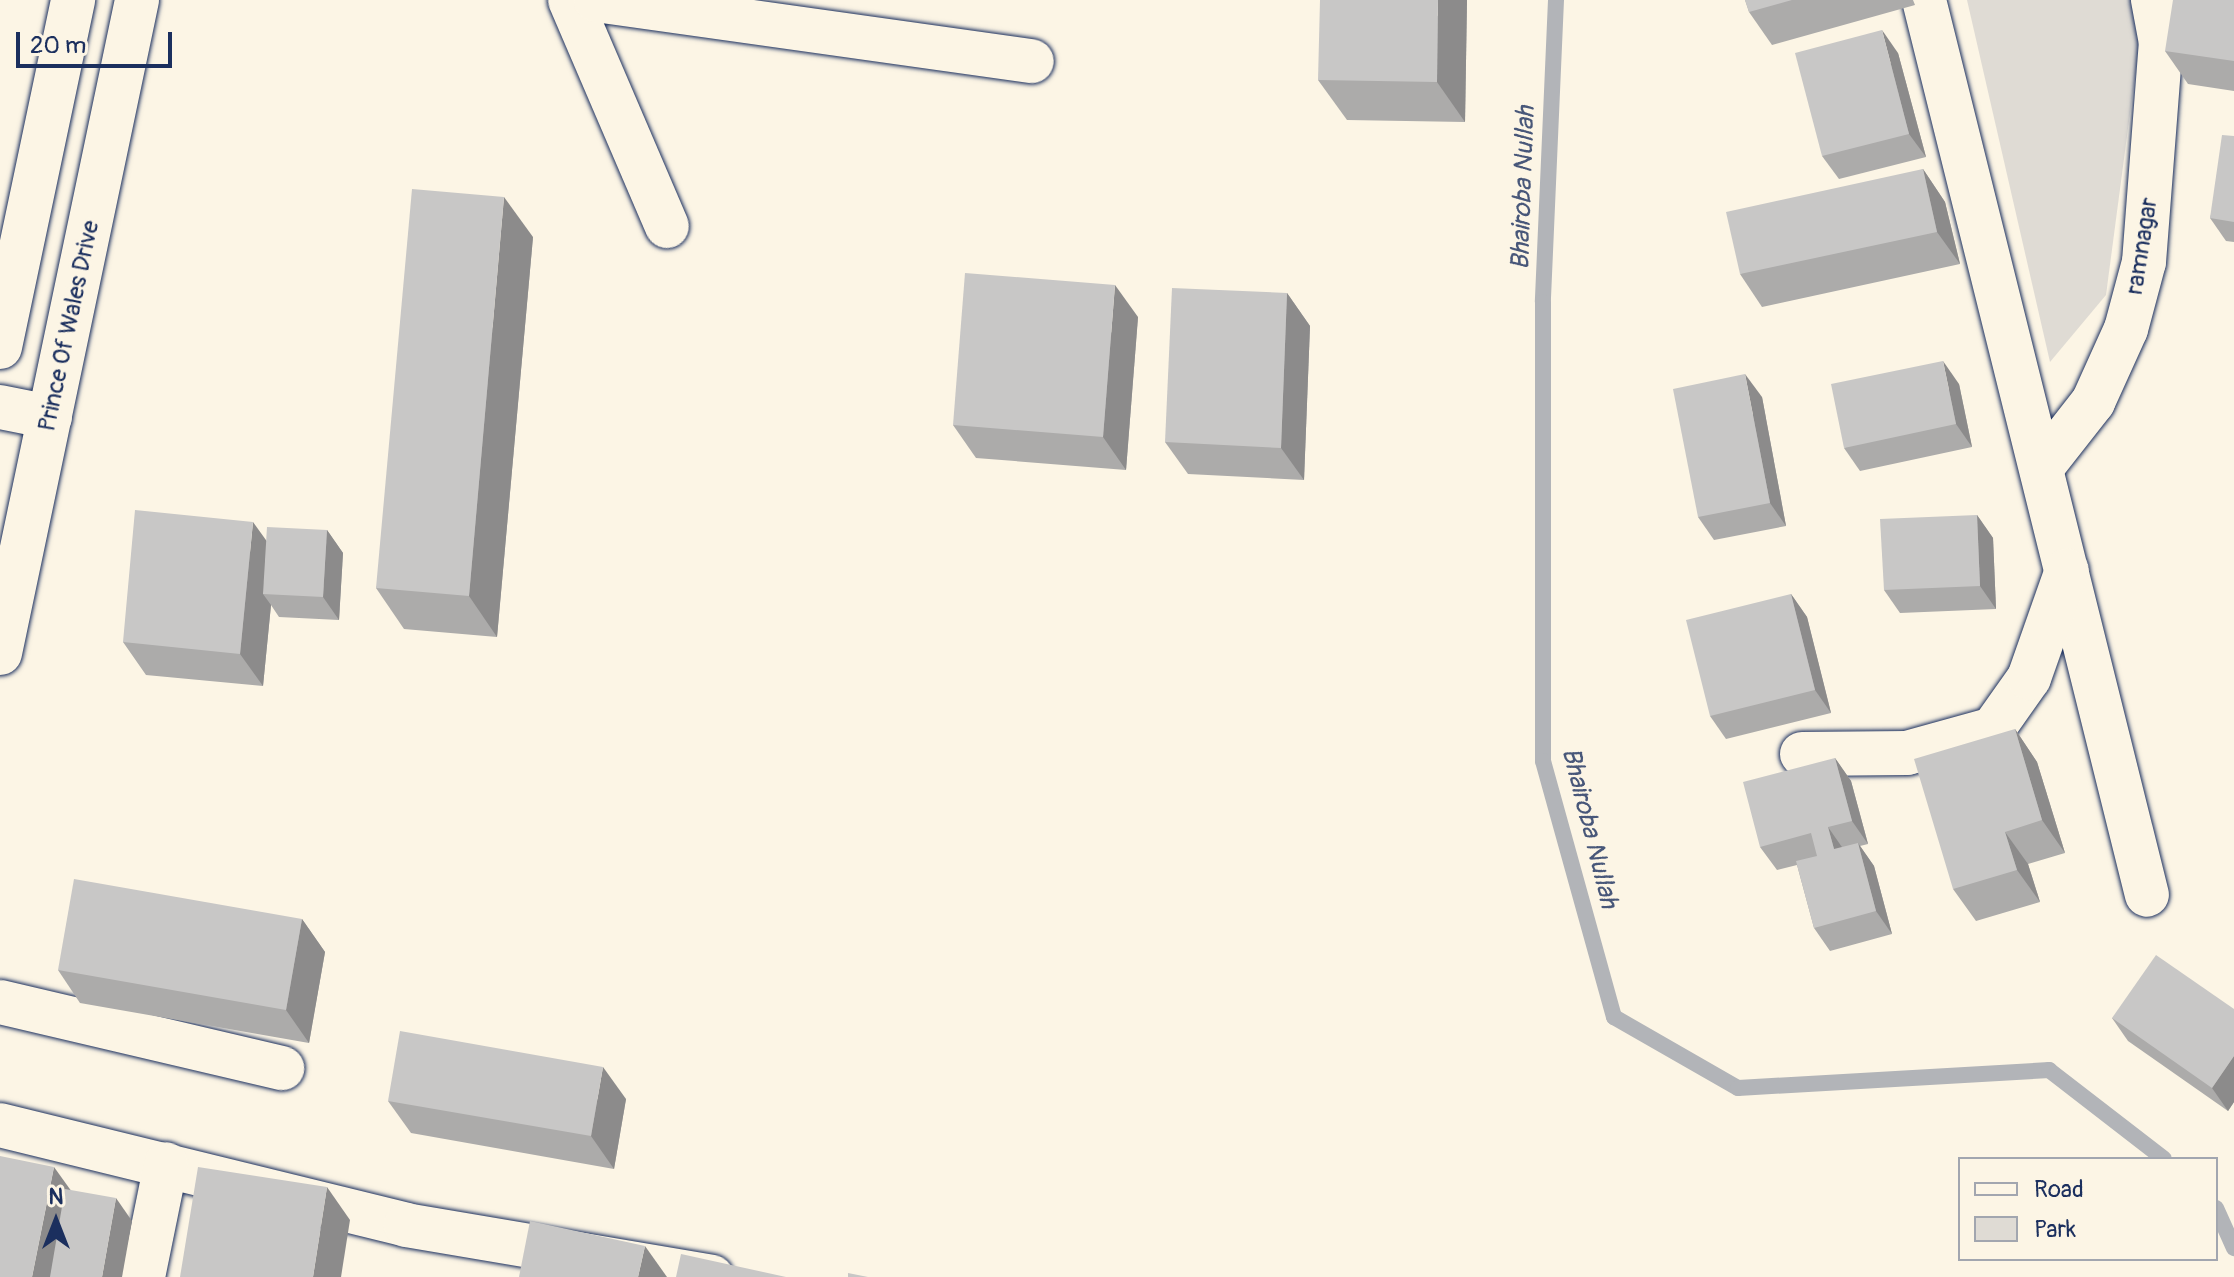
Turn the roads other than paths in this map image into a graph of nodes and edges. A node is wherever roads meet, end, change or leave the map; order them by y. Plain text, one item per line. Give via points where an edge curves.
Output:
1 (73, 0) edge
2 (137, 0) edge
3 (570, 0) edge
4 (596, 0) edge
5 (1924, 0) edge
6 (2153, 0) edge
7 (1032, 61) dead end
8 (667, 226) dead end
9 (0, 347) edge
10 (0, 407) edge
11 (50, 417) junction
12 (2042, 467) junction
13 (2067, 570) junction
14 (0, 653) edge
15 (1802, 754) dead end
16 (2147, 895) dead end
17 (0, 1002) edge
18 (282, 1068) dead end
19 (0, 1125) edge
20 (166, 1164) junction
21 (143, 1277) edge
22 (712, 1277) edge

1 - 9 street
2 - 11 street, Prince Of Wales Drive
3 - 8 street
4 - 7 street
5 - 12 street
6 - 12 street, ramnagar via 2161,43 2144,262 2126,329 2093,402
10 - 11 street
11 - 14 street, Prince Of Wales Drive
12 - 13 street
13 - 15 street via 2029,678 1993,729 1907,753
13 - 16 street
17 - 18 street
19 - 20 street
20 - 21 street
20 - 22 street via 406,1225

